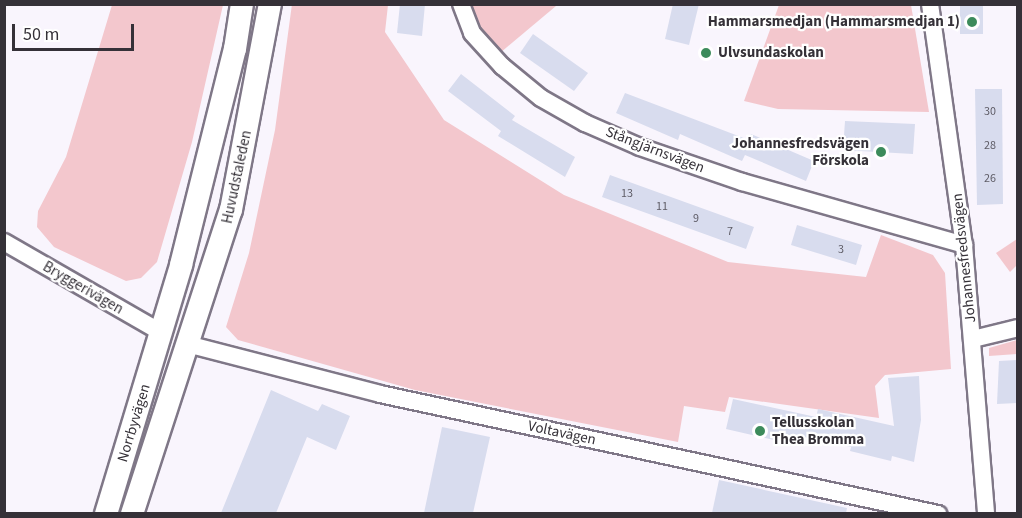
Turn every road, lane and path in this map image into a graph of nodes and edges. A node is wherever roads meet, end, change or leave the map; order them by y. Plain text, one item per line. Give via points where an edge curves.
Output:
1 (242, 4) edge
2 (270, 4) edge
3 (461, 4) edge
4 (930, 4) edge
5 (4, 242) edge
6 (964, 245) junction
7 (1017, 328) edge
8 (162, 333) junction
9 (972, 339) junction
10 (187, 344) junction
11 (106, 513) edge
12 (132, 513) edge
13 (938, 513) edge
14 (986, 513) edge

1 - 8 main road, Huvudstaleden via 235,49
2 - 10 main road, Huvudstaleden via 231,210
3 - 6 street, Stångjärnsvägen via 472,33 502,66 542,98 585,123 640,147 742,182
4 - 6 street, Johannesfredsvägen
5 - 8 street, Bryggerivägen
6 - 9 street, Johannesfredsvägen
7 - 9 street
8 - 10 main road
8 - 11 main road, Norrbyvägen
9 - 14 street, Johannesfredsvägen
10 - 12 main road, Norrbyvägen
10 - 13 street, Voltavägen via 391,396

